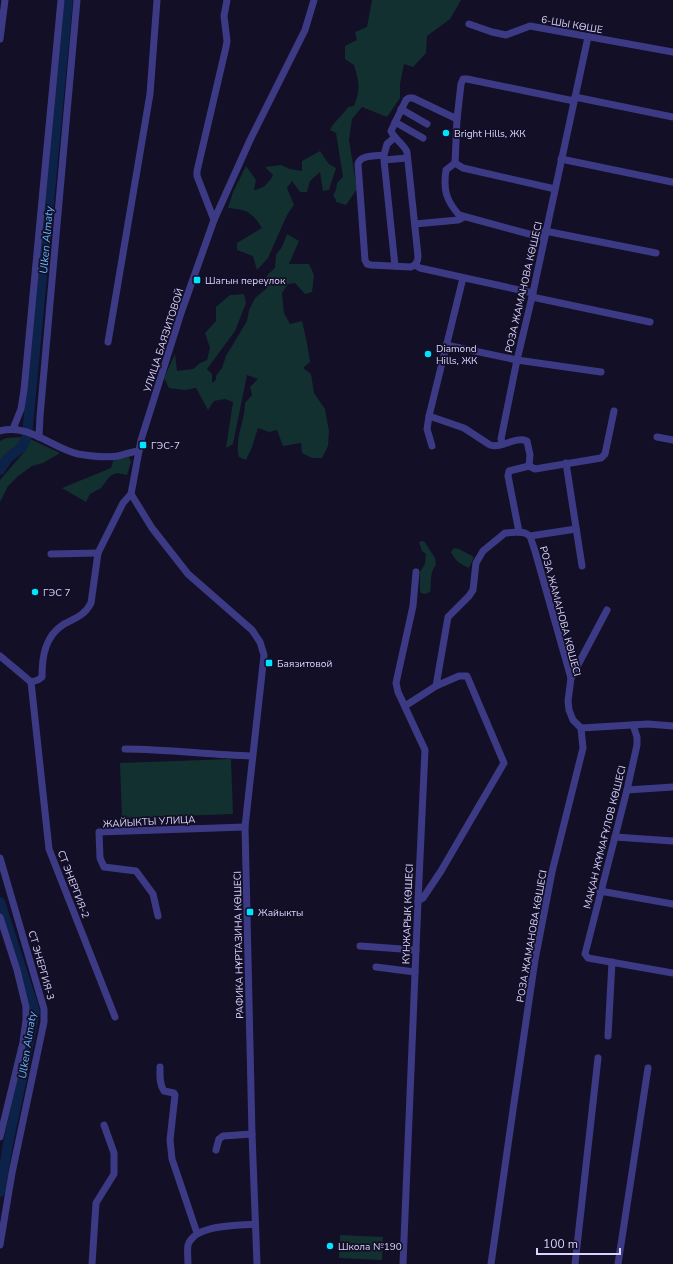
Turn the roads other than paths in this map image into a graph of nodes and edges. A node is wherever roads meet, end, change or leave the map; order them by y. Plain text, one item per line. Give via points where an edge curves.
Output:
1 (5, 0) edge
2 (61, 0) edge
3 (77, 0) edge
4 (157, 0) edge
5 (227, 0) edge
6 (314, 0) edge
7 (469, 24) dead end
8 (588, 37) junction
9 (0, 39) edge
10 (673, 52) edge
11 (574, 99) junction
12 (401, 109) junction
13 (673, 117) edge
14 (457, 119) junction
15 (395, 122) junction
16 (427, 124) dead end
17 (394, 138) junction
18 (423, 138) dead end
19 (407, 158) junction
20 (561, 159) junction
21 (454, 163) junction
22 (672, 182) edge
23 (555, 189) junction
24 (464, 217) junction
25 (214, 220) junction
26 (415, 224) junction
27 (545, 235) junction
28 (656, 252) dead end
29 (415, 265) junction
30 (395, 266) junction
31 (463, 278) junction
32 (532, 295) junction
33 (650, 322) dead end
34 (108, 342) dead end
35 (446, 345) junction
36 (517, 360) junction
37 (601, 372) dead end
38 (614, 411) dead end
39 (428, 416) junction
40 (13, 429) junction
41 (0, 430) edge
42 (36, 436) junction
43 (657, 437) dead end
44 (673, 440) edge
45 (503, 444) junction
46 (432, 446) dead end
47 (139, 451) junction
48 (566, 463) junction
49 (529, 466) junction
50 (131, 494) junction
51 (576, 529) junction
52 (519, 532) junction
53 (530, 536) junction
54 (98, 553) junction
55 (51, 554) dead end
56 (582, 566) dead end
57 (416, 572) dead end
58 (606, 610) dead end
59 (0, 656) edge
60 (571, 678) junction
61 (31, 682) junction
62 (436, 686) junction
63 (405, 706) junction
64 (633, 725) junction
65 (673, 726) edge
66 (581, 728) junction
67 (125, 749) dead end
68 (252, 756) junction
69 (673, 786) edge
70 (627, 790) junction
71 (245, 827) junction
72 (615, 837) junction
73 (673, 841) edge
74 (0, 858) edge
75 (600, 891) junction
76 (418, 901) junction
77 (673, 904) edge
78 (158, 916) dead end
79 (0, 917) edge
80 (360, 946) dead end
81 (416, 950) junction
82 (612, 962) junction
83 (376, 967) dead end
84 (415, 972) junction
85 (673, 973) edge
86 (115, 1017) dead end
87 (608, 1036) dead end
88 (598, 1058) dead end
89 (160, 1067) dead end
90 (648, 1068) dead end
91 (104, 1125) dead end
92 (252, 1134) junction
93 (0, 1137) edge
94 (216, 1150) dead end
95 (255, 1224) junction
96 (197, 1233) junction
97 (0, 1245) edge
98 (92, 1264) edge
99 (188, 1264) edge
100 (257, 1264) edge
101 (403, 1264) edge
102 (492, 1264) edge
103 (575, 1264) edge
104 (618, 1264) edge

1 - 9 street
2 - 40 street via 24,390 21,409
3 - 42 street via 40,416
4 - 34 street via 150,94
5 - 25 street via 224,16 226,47 197,171
6 - 25 street, УЛИЦА БАЯЗИТОВОЙ via 306,30 250,140
7 - 8 street, 6-ШЫ КӨШЕ via 506,35 530,26
8 - 10 street, 6-ШЫ КӨШЕ
8 - 11 street, РОЗА ЖАМАНОВА КӨШЕСІ
11 - 13 street
11 - 14 street via 467,79 461,84
11 - 20 street, РОЗА ЖАМАНОВА КӨШЕСІ
12 - 14 street via 406,100 413,98
12 - 15 street
12 - 16 street
14 - 21 street
15 - 17 street via 390,131
15 - 18 street
17 - 19 street via 405,147
17 - 30 street via 388,144 384,155 362,158 358,164 365,260 371,266
19 - 26 street
19 - 30 street via 384,160
20 - 22 street
20 - 23 street, РОЗА ЖАМАНОВА КӨШЕСІ
21 - 23 street via 463,168
21 - 24 street via 446,170 445,191 450,204
23 - 27 street, РОЗА ЖАМАНОВА КӨШЕСІ
24 - 26 street via 458,220
24 - 27 street
25 - 47 street, УЛИЦА БАЯЗИТОВОЙ via 181,313
26 - 29 street via 418,256
27 - 28 street
27 - 32 street, РОЗА ЖАМАНОВА КӨШЕСІ
29 - 30 street
29 - 31 street
31 - 32 street
31 - 35 street
32 - 33 street
32 - 36 street, РОЗА ЖАМАНОВА КӨШЕСІ
35 - 36 street
35 - 39 street
36 - 37 street
36 - 45 street, РОЗА ЖАМАНОВА КӨШЕСІ via 501,439
38 - 48 street via 605,454 601,458
39 - 45 street via 464,428 490,446
39 - 46 street via 427,429
40 - 41 street
40 - 42 street
42 - 47 street via 80,454 112,456
43 - 44 street
45 - 49 street via 522,439 527,441
47 - 50 street, УЛИЦА БАЯЗИТОВОЙ
48 - 49 street via 535,468
48 - 51 street
49 - 52 street via 509,471 508,476
50 - 54 street via 123,503
50 - 68 street, РАФИКА НҰРТАЗИНА КӨШЕСІ via 152,528 188,574 252,630 260,642 264,654
51 - 53 street
51 - 56 street
52 - 53 street, РОЗА ЖАМАНОВА КӨШЕСІ
52 - 62 street via 505,533 484,551 476,563 473,590 448,617
53 - 60 street, РОЗА ЖАМАНОВА КӨШЕСІ
54 - 55 street
54 - 61 street via 88,610 53,634 46,643 42,677
57 - 63 street, КҮНЖАРЫҚ КӨШЕСІ via 413,606 396,683
58 - 60 street
59 - 61 street
60 - 66 street, РОЗА ЖАМАНОВА КӨШЕСІ via 569,710 573,720
61 - 86 street, СТ ЭНЕРГИЯ-2 via 49,849
62 - 63 street
62 - 76 street via 459,676 467,676 504,763 441,871 423,898
63 - 76 street, КҮНЖАРЫҚ КӨШЕСІ via 425,750
64 - 65 street
64 - 66 street
64 - 70 street, МАҚАН ЖҰМАҒҰЛОВ КӨШЕСІ via 637,745
66 - 102 street, РОЗА ЖАМАНОВА КӨШЕСІ via 583,748 552,872 535,960
67 - 68 street
68 - 71 street, РАФИКА НҰРТАЗИНА КӨШЕСІ
69 - 70 street
70 - 72 street, МАҚАН ЖҰМАҒҰЛОВ КӨШЕСІ
71 - 78 street, ЖАЙЫКТЫ УЛИЦА via 100,832 100,858 104,867 136,872 153,894
71 - 92 street, РАФИКА НҰРТАЗИНА КӨШЕСІ
72 - 73 street
72 - 75 street, МАҚАН ЖҰМАҒҰЛОВ КӨШЕСІ
74 - 97 street, СТ ЭНЕРГИЯ-3 via 44,1009 44,1022 12,1173
75 - 77 street
75 - 82 street, МАҚАН ЖҰМАҒҰЛОВ КӨШЕСІ via 585,954 588,958
76 - 81 street, КҮНЖАРЫҚ КӨШЕСІ
79 - 93 street via 26,1007 23,1042
80 - 81 street
81 - 84 street, КҮНЖАРЫҚ КӨШЕСІ
82 - 85 street
82 - 87 street
83 - 84 street
84 - 101 street, КҮНЖАРЫҚ КӨШЕСІ
88 - 103 street
89 - 96 street via 162,1089 176,1095 170,1140 172,1159
90 - 104 street
91 - 98 street via 114,1153 114,1174 96,1203
92 - 94 street via 223,1136 219,1138
92 - 95 street, РАФИКА НҰРТАЗИНА КӨШЕСІ
95 - 96 street via 208,1229
95 - 100 street, РАФИКА НҰРТАЗИНА КӨШЕСІ
96 - 99 street via 188,1245

